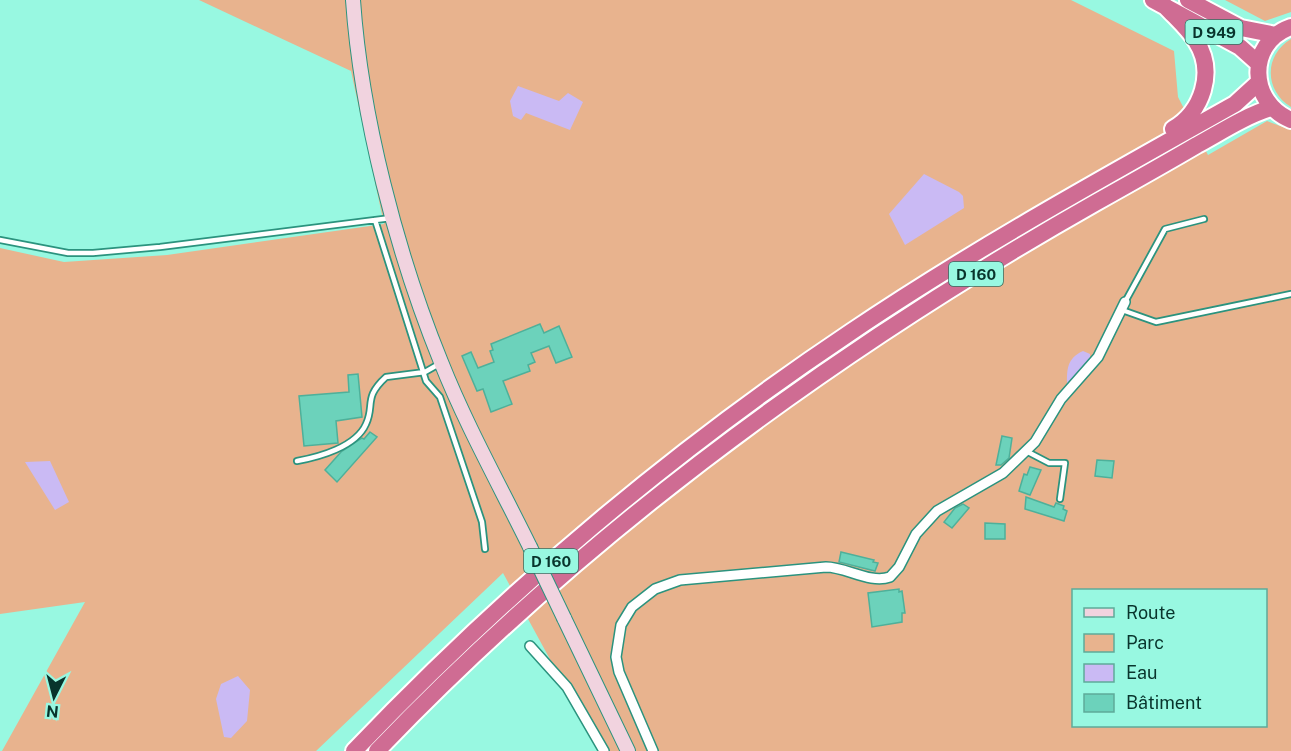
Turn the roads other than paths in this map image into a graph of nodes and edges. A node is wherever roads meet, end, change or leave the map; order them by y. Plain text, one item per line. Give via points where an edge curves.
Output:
1 (352, 0) edge
2 (1188, 0) edge
3 (1159, 3) edge
4 (1291, 27) edge
5 (1276, 35) junction
6 (1258, 63) junction
7 (1258, 82) junction
8 (1271, 108) junction
9 (1291, 120) edge
10 (1114, 173) junction
11 (394, 218) junction
12 (1204, 219) dead end
13 (375, 220) junction
14 (0, 240) edge
15 (1291, 294) edge
16 (1124, 306) junction
17 (441, 363) junction
18 (425, 372) junction
19 (1026, 452) junction
20 (297, 461) dead end
21 (1060, 499) dead end
22 (485, 549) dead end
23 (530, 646) dead end
24 (354, 751) edge
25 (377, 751) edge
26 (604, 751) edge
27 (628, 751) edge
28 (653, 751) edge

1 - 11 street via 372,134
2 - 5 highway, D 949 via 1241,28
3 - 6 highway, D 949 via 1240,47
3 - 10 highway via 1192,35 1202,52 1202,95 1188,119
4 - 5 highway
5 - 6 highway
6 - 7 highway
7 - 8 highway
7 - 10 highway, D 160 via 1235,104
8 - 9 highway
8 - 25 highway, D 160 via 1236,123 1045,231 740,432 642,507 552,584
10 - 24 highway, D 160 via 903,297 697,442 533,577
11 - 13 lane
11 - 17 street
12 - 16 lane via 1165,229
13 - 14 lane via 93,253 68,253
13 - 18 lane
15 - 16 lane via 1156,322
16 - 19 street via 1098,357 1061,399
17 - 18 lane
17 - 27 street, bridge
18 - 20 lane via 386,377 371,395 366,424 360,431 322,457
18 - 22 lane via 426,381 440,397 482,522
19 - 21 lane via 1049,463 1065,463
19 - 28 street via 1003,473 937,511 916,534 890,577 877,579 826,567 696,577 668,583 643,597 621,625 616,657
23 - 26 street via 567,687

